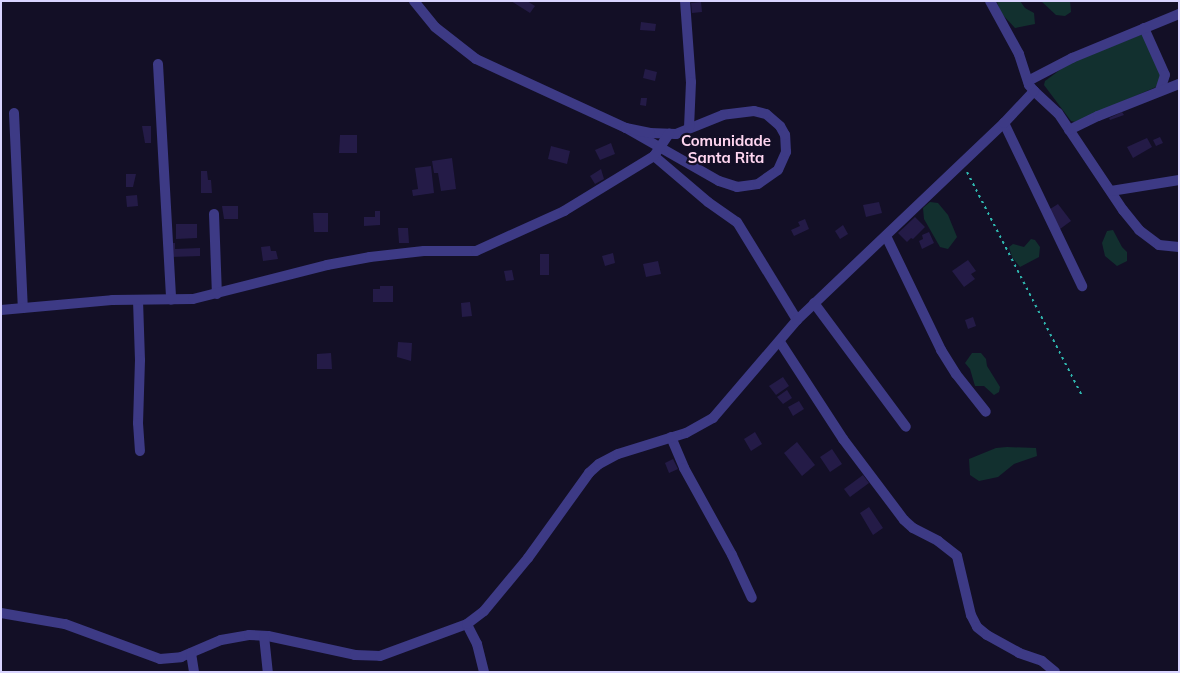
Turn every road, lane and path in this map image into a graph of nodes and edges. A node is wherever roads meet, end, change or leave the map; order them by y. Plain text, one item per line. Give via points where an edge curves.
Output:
1 (414, 1) edge
2 (685, 1) edge
3 (990, 1) edge
4 (1179, 14) edge
5 (1144, 28) junction
6 (158, 64) dead end
7 (1028, 81) junction
8 (1179, 84) edge
9 (1160, 90) junction
10 (1034, 91) junction
11 (14, 113) dead end
12 (1004, 123) junction
13 (626, 128) junction
14 (689, 128) junction
15 (1069, 130) junction
16 (669, 134) junction
17 (661, 148) junction
18 (654, 156) junction
19 (962, 163) junction
20 (1179, 180) edge
21 (1110, 192) junction
22 (214, 214) dead end
23 (886, 236) junction
24 (1179, 247) edge
25 (1082, 286) dead end
26 (217, 294) junction
27 (138, 300) junction
28 (171, 300) junction
29 (814, 303) junction
30 (23, 308) junction
31 (1, 310) edge
32 (797, 320) junction
33 (780, 342) junction
34 (1082, 396) dead end
35 (986, 412) dead end
36 (906, 427) dead end
37 (671, 438) junction
38 (140, 451) dead end
39 (752, 598) dead end
40 (1, 613) edge
41 (467, 624) junction
42 (264, 636) junction
43 (192, 653) junction
44 (194, 672) edge
45 (268, 672) edge
46 (484, 672) edge
47 (1055, 672) edge

1 - 13 street via 435,27 476,58
2 - 14 street via 691,82
3 - 7 street via 1018,54
4 - 5 street
5 - 7 street via 1072,58
5 - 9 street via 1165,75
6 - 28 street
7 - 10 street
8 - 9 street
9 - 15 street
10 - 12 street
10 - 15 street via 1052,106
11 - 30 street
12 - 19 street
12 - 25 street
13 - 16 street
13 - 17 street
14 - 16 street
14 - 17 street via 723,115 754,110 766,114 780,126 785,135 786,152 778,170 768,179 737,187
15 - 21 street
16 - 17 street
17 - 18 street
18 - 26 street via 564,211 476,251 424,251 370,257
18 - 32 street via 737,222
19 - 23 street
19 - 34 path
20 - 21 street
21 - 24 street via 1149,239 1165,247
22 - 26 street
23 - 29 street
23 - 35 street via 941,350
26 - 28 street
27 - 28 street
27 - 30 street
27 - 38 street
29 - 32 street
29 - 36 street
30 - 31 street
32 - 33 street
33 - 37 street via 713,418
33 - 47 street via 844,439 904,520 957,556 971,616 977,627 1019,653 1042,661
37 - 39 street
37 - 41 street via 618,454 599,464 580,484 528,558 484,611
40 - 43 street via 65,624 160,658
41 - 42 street via 380,656 355,656
41 - 46 street via 477,644
42 - 43 street via 235,636
42 - 45 street
43 - 44 street

